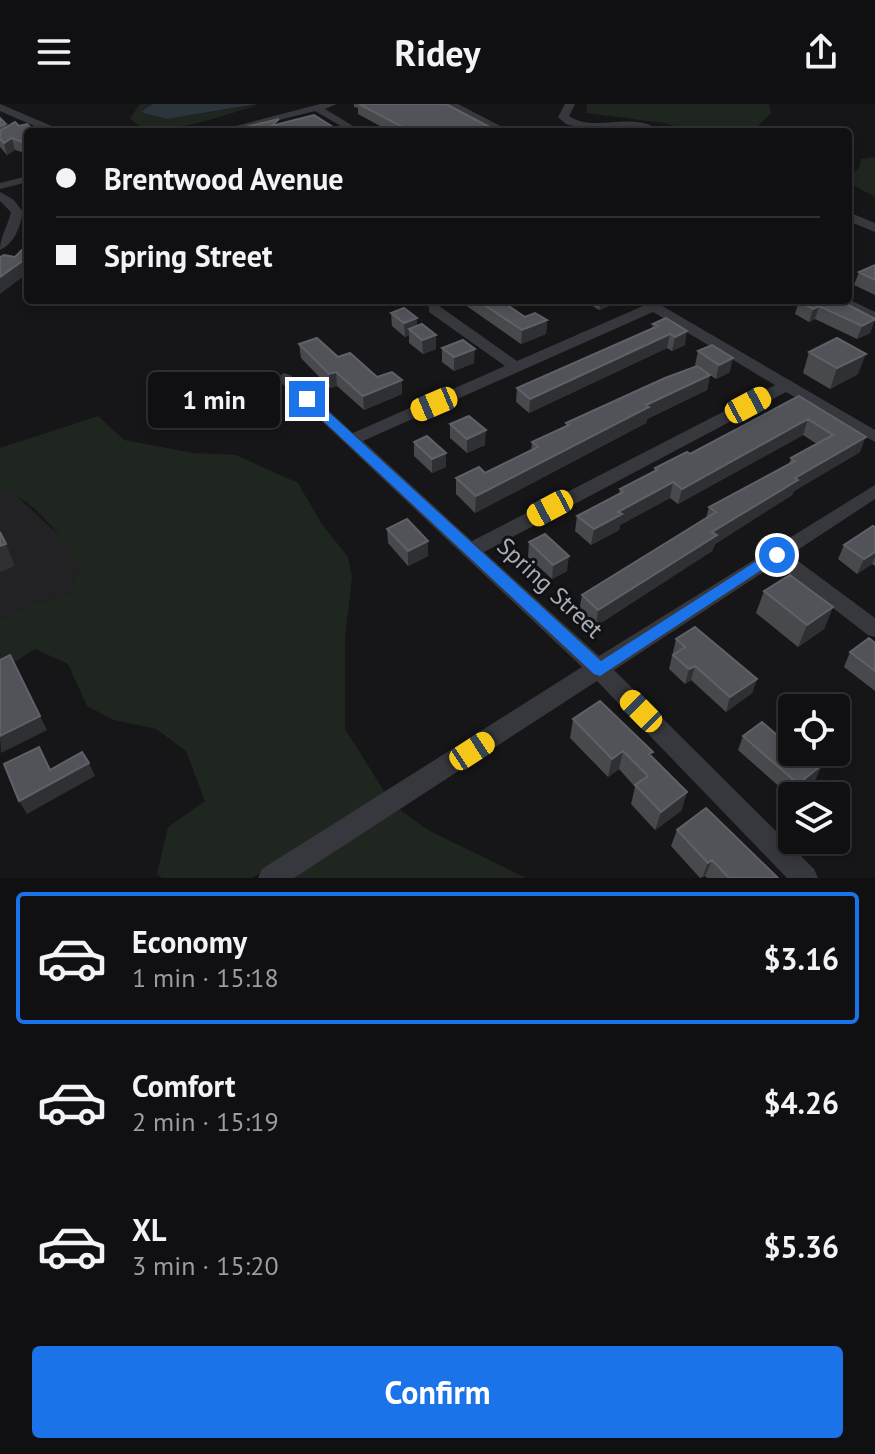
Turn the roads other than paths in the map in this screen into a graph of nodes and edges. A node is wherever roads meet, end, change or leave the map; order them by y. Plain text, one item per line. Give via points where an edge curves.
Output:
1 (7, 104) edge
2 (332, 104) edge
3 (450, 104) edge
4 (570, 104) edge
5 (0, 106) edge
6 (317, 108) junction
7 (48, 128) edge
8 (234, 128) edge
9 (351, 128) edge
10 (499, 128) edge
11 (645, 128) edge
12 (24, 180) edge
13 (0, 186) edge
14 (0, 196) edge
15 (852, 218) edge
16 (875, 228) edge
17 (13, 230) junction
18 (24, 231) edge
19 (0, 246) edge
20 (646, 304) edge
21 (650, 304) edge
22 (847, 304) edge
23 (434, 309) dead end
24 (875, 318) edge
25 (517, 368) junction
26 (284, 378) dead end
27 (787, 385) junction
28 (875, 437) edge
29 (351, 440) junction
30 (875, 491) edge
31 (471, 550) junction
32 (777, 555) junction
33 (875, 629) edge
34 (600, 670) junction
35 (271, 878) edge
36 (805, 878) edge

1 - 5 street
2 - 6 street
3 - 10 street
4 - 11 street via 563,117 572,123
5 - 7 street
6 - 8 street
6 - 9 street
12 - 13 street
14 - 17 street via 17,212
15 - 16 street
17 - 18 street
17 - 19 street
20 - 25 street
21 - 27 street
22 - 24 street
23 - 25 street
25 - 29 street
26 - 29 street, Spring Street
27 - 28 street
27 - 31 street
29 - 31 street, Spring Street
30 - 32 street
31 - 34 street, Spring Street
32 - 33 street
32 - 34 street
34 - 35 street
34 - 36 street, Spring Street

